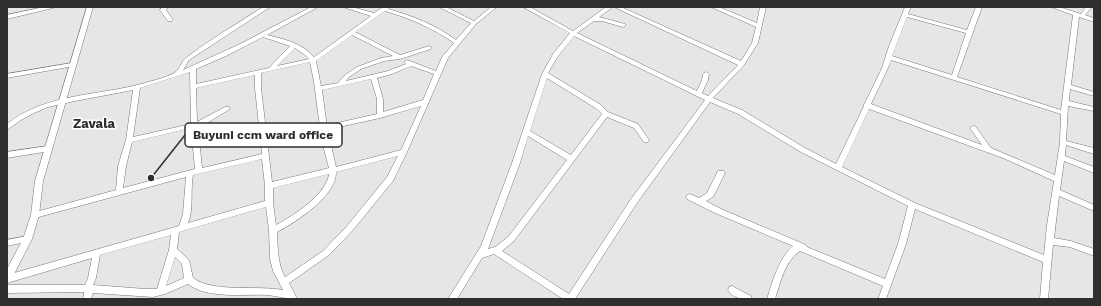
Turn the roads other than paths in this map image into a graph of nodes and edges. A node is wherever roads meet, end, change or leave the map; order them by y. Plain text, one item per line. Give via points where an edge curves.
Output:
1 (51, 7) edge
2 (90, 7) edge
3 (165, 7) edge
4 (267, 7) edge
5 (315, 7) edge
6 (346, 7) edge
7 (442, 7) edge
8 (494, 7) edge
9 (526, 7) edge
10 (609, 7) edge
11 (617, 7) edge
12 (714, 7) edge
13 (763, 7) edge
14 (908, 7) edge
15 (979, 7) edge
16 (1054, 7) edge
17 (1089, 7) edge
18 (385, 8) edge
19 (374, 15) junction
20 (905, 15) junction
21 (1079, 15) junction
22 (7, 17) edge
23 (593, 19) junction
24 (170, 20) dead end
25 (1094, 20) edge
26 (474, 23) junction
27 (622, 26) dead end
28 (759, 26) junction
29 (969, 32) junction
30 (352, 33) junction
31 (573, 33) junction
32 (261, 35) junction
33 (457, 43) junction
34 (294, 45) junction
35 (429, 48) dead end
36 (400, 57) junction
37 (888, 57) junction
38 (313, 60) junction
39 (410, 64) junction
40 (742, 64) junction
41 (72, 65) junction
42 (193, 68) junction
43 (269, 70) junction
44 (258, 72) junction
45 (178, 73) junction
46 (437, 73) junction
47 (545, 74) junction
48 (706, 74) dead end
49 (7, 76) edge
50 (374, 77) junction
51 (954, 78) junction
52 (340, 84) junction
53 (194, 86) junction
54 (1068, 86) junction
55 (137, 87) junction
56 (318, 89) junction
57 (699, 93) junction
58 (1094, 94) edge
59 (709, 99) junction
60 (62, 100) junction
61 (425, 102) junction
62 (1066, 103) junction
63 (866, 105) junction
64 (227, 109) dead end
65 (1094, 109) edge
66 (1064, 113) junction
67 (606, 114) junction
68 (380, 116) junction
69 (194, 125) junction
70 (7, 128) edge
71 (973, 128) dead end
72 (324, 131) junction
73 (527, 132) junction
74 (129, 140) junction
75 (646, 140) dead end
76 (1063, 142) junction
77 (48, 150) junction
78 (989, 150) junction
79 (1094, 151) edge
80 (404, 152) junction
81 (7, 155) edge
82 (266, 156) junction
83 (1061, 157) junction
84 (572, 159) junction
85 (838, 168) junction
86 (333, 170) junction
87 (1094, 170) edge
88 (199, 172) junction
89 (721, 173) dead end
90 (190, 174) junction
91 (1057, 179) junction
92 (269, 186) junction
93 (1056, 191) junction
94 (119, 193) junction
95 (690, 197) dead end
96 (699, 202) junction
97 (268, 203) junction
98 (912, 205) junction
99 (1094, 208) edge
100 (35, 215) junction
101 (178, 229) junction
102 (273, 230) junction
103 (27, 239) junction
104 (1050, 241) junction
105 (7, 243) edge
106 (805, 248) junction
107 (173, 250) junction
108 (494, 250) junction
109 (97, 252) junction
110 (1094, 253) edge
111 (479, 256) junction
112 (1048, 260) junction
113 (7, 279) edge
114 (189, 279) junction
115 (284, 282) junction
116 (887, 284) junction
117 (7, 289) edge
118 (88, 290) junction
119 (732, 290) dead end
120 (160, 292) junction
121 (149, 297) edge
122 (292, 297) edge
123 (87, 299) edge
124 (452, 299) edge
125 (570, 299) edge
126 (748, 299) edge
127 (771, 299) edge
128 (882, 299) edge
129 (1044, 299) edge

1 - 22 street
2 - 41 main road
3 - 24 street via 163,10
4 - 45 street via 187,59
5 - 32 street
6 - 19 street
7 - 26 street
8 - 26 street
9 - 31 street
10 - 23 street
11 - 40 street
12 - 28 street
13 - 28 street
14 - 20 street
15 - 29 street
16 - 21 street
17 - 21 street
18 - 19 street
18 - 33 street via 437,30
19 - 30 street
20 - 29 street
20 - 37 street
21 - 25 street
21 - 54 street
23 - 27 street via 602,19
23 - 31 street
26 - 33 street
28 - 40 street via 755,43
29 - 51 street
30 - 36 street
30 - 38 street
31 - 47 street via 555,55
31 - 57 street
32 - 34 street
32 - 42 street
33 - 46 street
34 - 38 street
34 - 43 street
35 - 36 street
36 - 39 street
36 - 52 street via 383,59 354,71
37 - 51 street
37 - 63 street
38 - 43 street
38 - 56 street
39 - 46 street
39 - 50 street via 397,71
40 - 59 street
41 - 49 street
41 - 60 main road
42 - 45 street
42 - 53 street
43 - 44 street
44 - 53 street
44 - 82 street
45 - 55 street
46 - 61 street
47 - 67 street via 599,107
47 - 73 street
48 - 57 street
50 - 52 street
50 - 68 street via 380,99
51 - 66 street
52 - 56 street
53 - 69 street
54 - 58 street
54 - 62 street
55 - 60 street
55 - 74 street
56 - 72 street
57 - 59 street
59 - 85 street via 740,112
59 - 125 street via 634,201
60 - 70 street via 15,120
60 - 77 main road
61 - 68 street
61 - 80 street
62 - 65 street
62 - 66 street
63 - 78 street
63 - 85 street
64 - 69 street
66 - 76 street
67 - 75 street via 636,126
67 - 84 street
68 - 72 street via 337,125
69 - 74 street
69 - 88 street
71 - 78 street
72 - 86 street
73 - 84 street
73 - 111 street via 497,216
74 - 94 street via 122,166
76 - 79 street
76 - 83 street
77 - 81 street
77 - 100 main road via 39,181
78 - 91 street
80 - 86 street
80 - 115 street via 390,179 350,228 326,253
82 - 88 street
82 - 92 street
83 - 87 street
83 - 91 street
84 - 108 street via 519,230 508,242
85 - 98 street
86 - 92 street
86 - 102 street via 333,178 309,207 290,222
88 - 90 street
89 - 96 street via 710,195
90 - 94 street
90 - 101 street via 186,220
91 - 93 street
92 - 97 street
93 - 99 street
93 - 104 street
94 - 100 street
95 - 96 street
96 - 106 street
97 - 101 street
97 - 102 street
98 - 112 street
98 - 116 street via 902,244
100 - 103 main road
101 - 107 street
101 - 109 street
102 - 115 street via 274,259 277,271
103 - 105 street
103 - 113 main road
104 - 110 street via 1071,244
104 - 112 street
106 - 116 street
106 - 127 street via 794,248
107 - 114 street via 186,262
107 - 120 street
108 - 111 street
108 - 125 street
109 - 113 street
109 - 118 street
111 - 124 street
112 - 129 street
114 - 120 street
114 - 122 street via 200,286 276,292
115 - 122 street
116 - 128 street
117 - 118 street
118 - 121 street via 140,292
118 - 123 street
119 - 126 street
120 - 121 street

